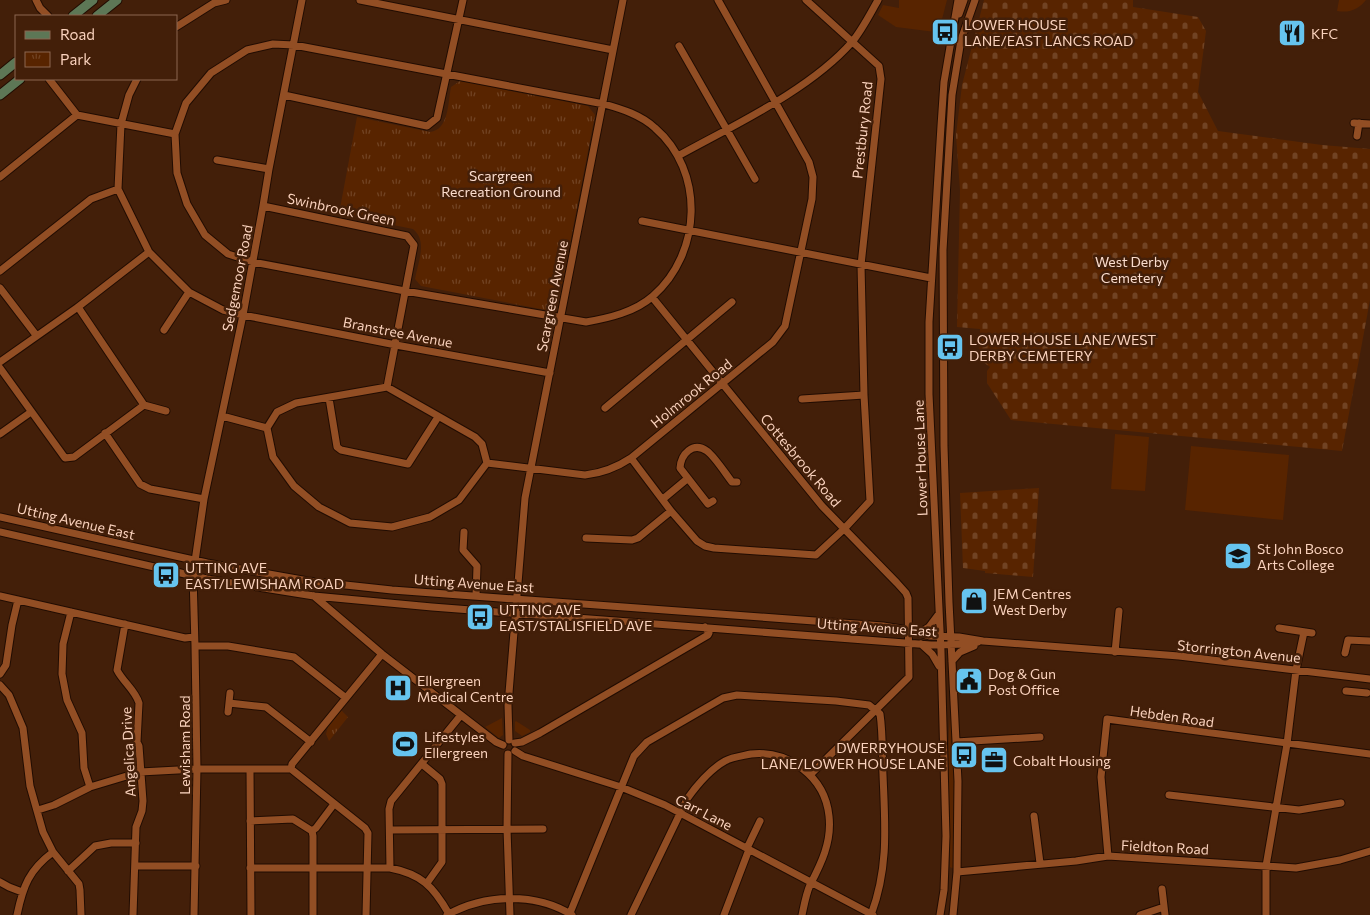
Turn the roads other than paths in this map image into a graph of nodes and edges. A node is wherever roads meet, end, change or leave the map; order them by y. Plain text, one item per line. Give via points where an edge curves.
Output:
1 (36, 0) edge
2 (93, 0) edge
3 (117, 0) edge
4 (226, 0) edge
5 (302, 0) edge
6 (360, 0) edge
7 (463, 0) edge
8 (623, 0) edge
9 (718, 0) edge
10 (806, 0) edge
11 (878, 0) edge
12 (958, 0) edge
13 (964, 0) edge
14 (975, 0) edge
15 (47, 15) edge
16 (74, 15) edge
17 (98, 15) edge
18 (458, 19) junction
19 (178, 26) edge
20 (952, 36) junction
21 (852, 42) junction
22 (294, 45) junction
23 (679, 46) dead end
24 (613, 50) junction
25 (15, 63) edge
26 (446, 74) junction
27 (0, 75) edge
28 (19, 80) edge
29 (50, 80) edge
30 (136, 80) edge
31 (284, 94) junction
32 (0, 95) edge
33 (775, 102) junction
34 (604, 104) junction
35 (77, 115) junction
36 (121, 124) junction
37 (1370, 124) edge
38 (726, 130) junction
39 (175, 134) junction
40 (1358, 136) dead end
41 (678, 156) junction
42 (218, 160) dead end
43 (269, 169) junction
44 (0, 177) edge
45 (755, 179) dead end
46 (118, 189) junction
47 (264, 206) junction
48 (642, 221) dead end
49 (690, 232) junction
50 (149, 252) junction
51 (800, 253) junction
52 (253, 262) junction
53 (861, 265) junction
54 (0, 271) edge
55 (931, 278) junction
56 (0, 288) edge
57 (189, 292) junction
58 (405, 292) junction
59 (652, 297) junction
60 (732, 302) dead end
61 (78, 307) junction
62 (243, 315) junction
63 (561, 318) junction
64 (164, 330) dead end
65 (36, 335) junction
66 (687, 340) junction
67 (396, 345) junction
68 (0, 362) edge
69 (0, 368) edge
70 (550, 373) junction
71 (722, 384) junction
72 (387, 387) junction
73 (864, 395) junction
74 (329, 398) junction
75 (802, 399) dead end
76 (144, 406) junction
77 (605, 408) dead end
78 (166, 411) dead end
79 (31, 412) junction
80 (222, 416) junction
81 (438, 417) junction
82 (267, 428) junction
83 (105, 433) junction
84 (0, 434) edge
85 (631, 458) junction
86 (487, 462) junction
87 (532, 468) junction
88 (687, 479) junction
89 (737, 482) dead end
90 (204, 499) junction
91 (663, 499) junction
92 (713, 501) dead end
93 (671, 510) junction
94 (0, 517) edge
95 (844, 529) junction
96 (0, 532) edge
97 (464, 532) dead end
98 (586, 538) dead end
99 (194, 560) junction
100 (192, 575) junction
101 (0, 596) edge
102 (314, 596) junction
103 (476, 596) junction
104 (516, 599) junction
105 (18, 600) junction
106 (1119, 611) dead end
107 (71, 612) junction
108 (515, 614) junction
109 (938, 615) junction
110 (125, 624) junction
111 (705, 627) junction
112 (1279, 628) dead end
113 (908, 630) junction
114 (1304, 632) junction
115 (919, 633) junction
116 (1312, 633) dead end
117 (194, 637) junction
118 (940, 641) junction
119 (951, 641) junction
120 (983, 641) junction
121 (1370, 641) edge
122 (909, 643) junction
123 (920, 644) junction
124 (196, 646) junction
125 (4, 651) edge
126 (1115, 652) junction
127 (1345, 653) dead end
128 (382, 654) junction
129 (952, 661) junction
130 (1296, 670) junction
131 (941, 671) junction
132 (0, 674) edge
133 (1359, 678) junction
134 (1370, 679) edge
135 (0, 685) edge
136 (1346, 691) dead end
137 (1357, 692) junction
138 (230, 693) dead end
139 (1367, 693) dead end
140 (346, 698) junction
141 (229, 703) junction
142 (876, 709) junction
143 (228, 712) dead end
144 (461, 715) junction
145 (1040, 737) dead end
146 (311, 742) junction
147 (956, 742) junction
148 (1287, 744) junction
149 (510, 747) junction
150 (1370, 754) edge
151 (422, 764) junction
152 (291, 768) junction
153 (196, 769) junction
154 (250, 769) junction
155 (140, 772) junction
156 (810, 775) junction
157 (90, 787) junction
158 (621, 788) junction
159 (1169, 796) dead end
160 (1341, 803) dead end
161 (334, 804) junction
162 (1275, 808) junction
163 (38, 810) junction
164 (680, 813) junction
165 (1034, 816) dead end
166 (250, 821) junction
167 (760, 821) dead end
168 (507, 829) junction
169 (542, 829) dead end
170 (390, 830) junction
171 (443, 830) junction
172 (312, 831) junction
173 (136, 843) junction
174 (748, 849) junction
175 (1370, 851) edge
176 (53, 852) junction
177 (1108, 856) junction
178 (1040, 863) junction
179 (135, 866) junction
180 (196, 866) junction
181 (1266, 866) junction
182 (250, 868) junction
183 (313, 868) junction
184 (368, 868) junction
185 (390, 868) junction
186 (68, 871) junction
187 (957, 872) junction
188 (0, 882) edge
189 (812, 882) junction
190 (427, 884) junction
191 (1162, 889) dead end
192 (22, 892) junction
193 (509, 898) junction
194 (1165, 911) edge
195 (448, 914) edge
196 (571, 914) edge
197 (17, 915) edge
198 (81, 915) edge
199 (133, 915) edge
200 (194, 915) edge
201 (251, 915) edge
202 (313, 915) edge
203 (366, 915) edge
204 (510, 915) edge
205 (632, 915) edge
206 (724, 915) edge
207 (802, 915) edge
208 (872, 915) edge
209 (940, 915) edge
210 (953, 915) edge
211 (1140, 915) edge
212 (1266, 915) edge

1 - 15 street
2 - 16 main road
3 - 17 main road
4 - 19 street via 214,3
5 - 22 street, Sedgemoor Road
6 - 18 street
7 - 18 street
8 - 24 street, Scargreen Avenue
9 - 33 street, Holmrook Road
10 - 21 street, Prestbury Road
11 - 21 street
12 - 20 street, Lower House Lane
13 - 20 street
14 - 119 street, Lower House Lane via 961,40 952,95 943,250 943,393
18 - 24 street
18 - 26 street
20 - 55 street, Lower House Lane via 940,126
21 - 33 street via 822,72
21 - 53 street, Prestbury Road via 879,66 881,79
22 - 26 street
22 - 31 street, Sedgemoor Road
22 - 39 street via 272,44 247,50 210,73 186,103
23 - 38 street
24 - 34 street, Scargreen Avenue
25 - 27 main road
26 - 31 street via 438,118 427,126
26 - 34 street
28 - 32 main road
29 - 35 street
30 - 36 street
31 - 43 street, Sedgemoor Road
33 - 38 street
33 - 51 street, Holmrook Road via 809,162 813,177 812,199
34 - 41 street via 621,108 655,128
34 - 63 street, Scargreen Avenue
35 - 36 street
35 - 44 street
36 - 39 street
36 - 46 street
37 - 40 street via 1356,123
38 - 41 street
38 - 45 street
39 - 52 street via 177,173 187,204 205,235 228,254
41 - 49 street via 691,192
42 - 43 street
43 - 47 street, Sedgemoor Road
46 - 50 street, Branstree Avenue
46 - 54 street via 91,200
47 - 52 street, Sedgemoor Road
47 - 58 street, Swinbrook Green via 407,236 414,245
48 - 49 street
49 - 51 street
49 - 59 street via 675,270
50 - 57 street, Branstree Avenue
50 - 61 street
51 - 53 street
51 - 71 street, Holmrook Road via 782,330 773,342
52 - 58 street
52 - 62 street, Sedgemoor Road
53 - 55 street
53 - 73 street, Prestbury Road
55 - 109 street, Lower House Lane via 929,394
56 - 65 street
57 - 62 street, Branstree Avenue via 223,310
57 - 64 street
58 - 63 street
58 - 67 street, Swinbrook Green
59 - 63 street via 625,313 607,319 586,322
59 - 66 street, Cottesbrook Road
60 - 66 street
61 - 65 street
61 - 76 street
62 - 67 street, Branstree Avenue
62 - 80 street, Sedgemoor Road
63 - 70 street, Scargreen Avenue
65 - 68 street
66 - 71 street, Cottesbrook Road
66 - 77 street
67 - 70 street, Branstree Avenue
67 - 72 street, Swinbrook Green
69 - 79 street
70 - 87 street, Scargreen Avenue
71 - 85 street, Holmrook Road
71 - 95 street, Cottesbrook Road
72 - 74 street
72 - 81 street
73 - 75 street
73 - 95 street, Prestbury Road via 870,500
74 - 81 street via 337,447 408,464
74 - 82 street via 296,403 277,412
76 - 78 street
76 - 83 street
79 - 83 street via 64,458 74,457
79 - 84 street
80 - 82 street
80 - 90 street, Sedgemoor Road
81 - 86 street via 475,437 482,444
82 - 86 street via 273,457 294,486 319,507 350,523 392,527 430,517 459,500
83 - 90 street via 140,484 150,489
85 - 87 street, Holmrook Road via 598,474
85 - 91 street, Prestbury Road
86 - 87 street, Holmrook Road
87 - 104 street, Scargreen Avenue via 522,518
88 - 89 street via 680,468 681,458 689,450 698,448 706,450 732,482
88 - 91 street
88 - 92 street via 708,504
90 - 99 street, Sedgemoor Road
91 - 93 street, Prestbury Road
93 - 95 street, Prestbury Road via 697,541 714,548 816,555
93 - 98 street via 632,540
94 - 99 street, Utting Avenue East
95 - 113 street, Cottesbrook Road via 906,593
96 - 100 street, Utting Avenue East
97 - 103 street via 463,550 478,566
99 - 100 street, Sedgemoor Road
99 - 103 street, Utting Avenue East via 308,581
100 - 102 street, Utting Avenue East
100 - 117 street, Lewisham Road
101 - 105 street
102 - 108 street, Utting Avenue East
102 - 128 street, Carr Lane
103 - 104 street, Utting Avenue East
104 - 108 street, Scargreen Avenue
104 - 113 street, Utting Avenue East via 828,621
105 - 107 street
105 - 125 street
106 - 126 street
107 - 110 street
107 - 157 street via 63,644 62,674 67,700 82,733 84,768
108 - 111 street, Utting Avenue East
108 - 149 street, Scargreen Avenue via 508,705
109 - 115 street via 929,627
109 - 118 street, Lower House Lane
110 - 117 street via 185,638
110 - 155 street, Angelica Drive via 117,670 139,703 137,742
111 - 122 street, Utting Avenue East
111 - 149 street via 708,635 540,733
112 - 114 street
113 - 115 street, Utting Avenue East
113 - 122 street, Cottesbrook Road
114 - 116 street
114 - 130 street
115 - 118 street, Utting Avenue East
117 - 124 street, Lewisham Road
118 - 119 street, Utting Avenue East
118 - 123 street, Utting Avenue East
118 - 131 street, Lower House Lane
119 - 120 street, Storrington Avenue via 966,644
119 - 129 street, Lower House Lane
120 - 126 street, Storrington Avenue
120 - 129 street via 963,650
121 - 127 street via 1348,640
122 - 123 street, Utting Avenue East
122 - 142 street, Cottesbrook Road via 909,676
123 - 131 street via 936,658
124 - 140 street via 228,646 294,657
124 - 153 street, Lewisham Road
125 - 132 street via 6,665
126 - 130 street, Storrington Avenue
128 - 140 street
128 - 144 street, Carr Lane
129 - 147 street, Lower House Lane
130 - 133 street, Storrington Avenue
130 - 148 street
131 - 209 street, Lower House Lane via 946,836
133 - 134 street, Storrington Avenue
133 - 137 street
135 - 163 street via 10,695 23,728 30,786
136 - 137 street
137 - 139 street
138 - 141 street
140 - 146 street
141 - 143 street
141 - 146 street via 266,707
142 - 156 street, Cottesbrook Road
142 - 158 street via 869,705 836,701 738,695 723,698 647,742 634,756
142 - 208 street via 881,722 886,846
144 - 149 street, Carr Lane via 496,742
144 - 151 street
145 - 147 street
146 - 152 street
147 - 187 street, Lower House Lane
148 - 150 street, Hebden Road
148 - 162 street
148 - 177 street, Hebden Road via 1107,720 1101,777
149 - 158 street, Carr Lane via 523,756
149 - 168 street, Scargreen Avenue
151 - 170 street via 391,801
151 - 171 street via 442,784
152 - 154 street
152 - 161 street
153 - 154 street
153 - 155 street
153 - 180 street, Lewisham Road
154 - 166 street
155 - 157 street
155 - 173 street, Angelica Drive via 143,801 136,827
156 - 164 street via 776,755 758,754 726,760 696,786
156 - 189 street via 827,806 830,826 825,853
157 - 163 street
158 - 164 street, Carr Lane
158 - 196 street
159 - 162 street
160 - 162 street via 1299,810
161 - 172 street
161 - 184 street via 368,833
162 - 181 street
163 - 176 street via 43,832
164 - 174 street, Carr Lane
164 - 205 street
165 - 178 street
166 - 172 street via 293,819
166 - 182 street
167 - 174 street
168 - 169 street
168 - 171 street
168 - 193 street, Scargreen Avenue
170 - 171 street
170 - 185 street
171 - 190 street via 442,862
172 - 183 street
173 - 179 street, Angelica Drive
173 - 186 street via 95,846
174 - 189 street, Carr Lane
174 - 206 street
175 - 181 street, Fieldton Road via 1296,868
176 - 186 street
176 - 192 street via 37,866
177 - 178 street, Fieldton Road
177 - 181 street, Fieldton Road
178 - 187 street, Fieldton Road
179 - 180 street
179 - 199 street, Angelica Drive
180 - 200 street, Lewisham Road
181 - 212 street
182 - 183 street
182 - 201 street
183 - 184 street
183 - 202 street
184 - 185 street
184 - 203 street
185 - 190 street via 419,877
186 - 198 street via 80,890
187 - 210 street, Lower House Lane
188 - 192 street
189 - 207 street
189 - 208 street, Carr Lane
190 - 195 street via 436,892
191 - 194 street
192 - 197 street
193 - 195 street via 475,904
193 - 196 street via 540,902
193 - 204 street, Scargreen Avenue
194 - 211 street

